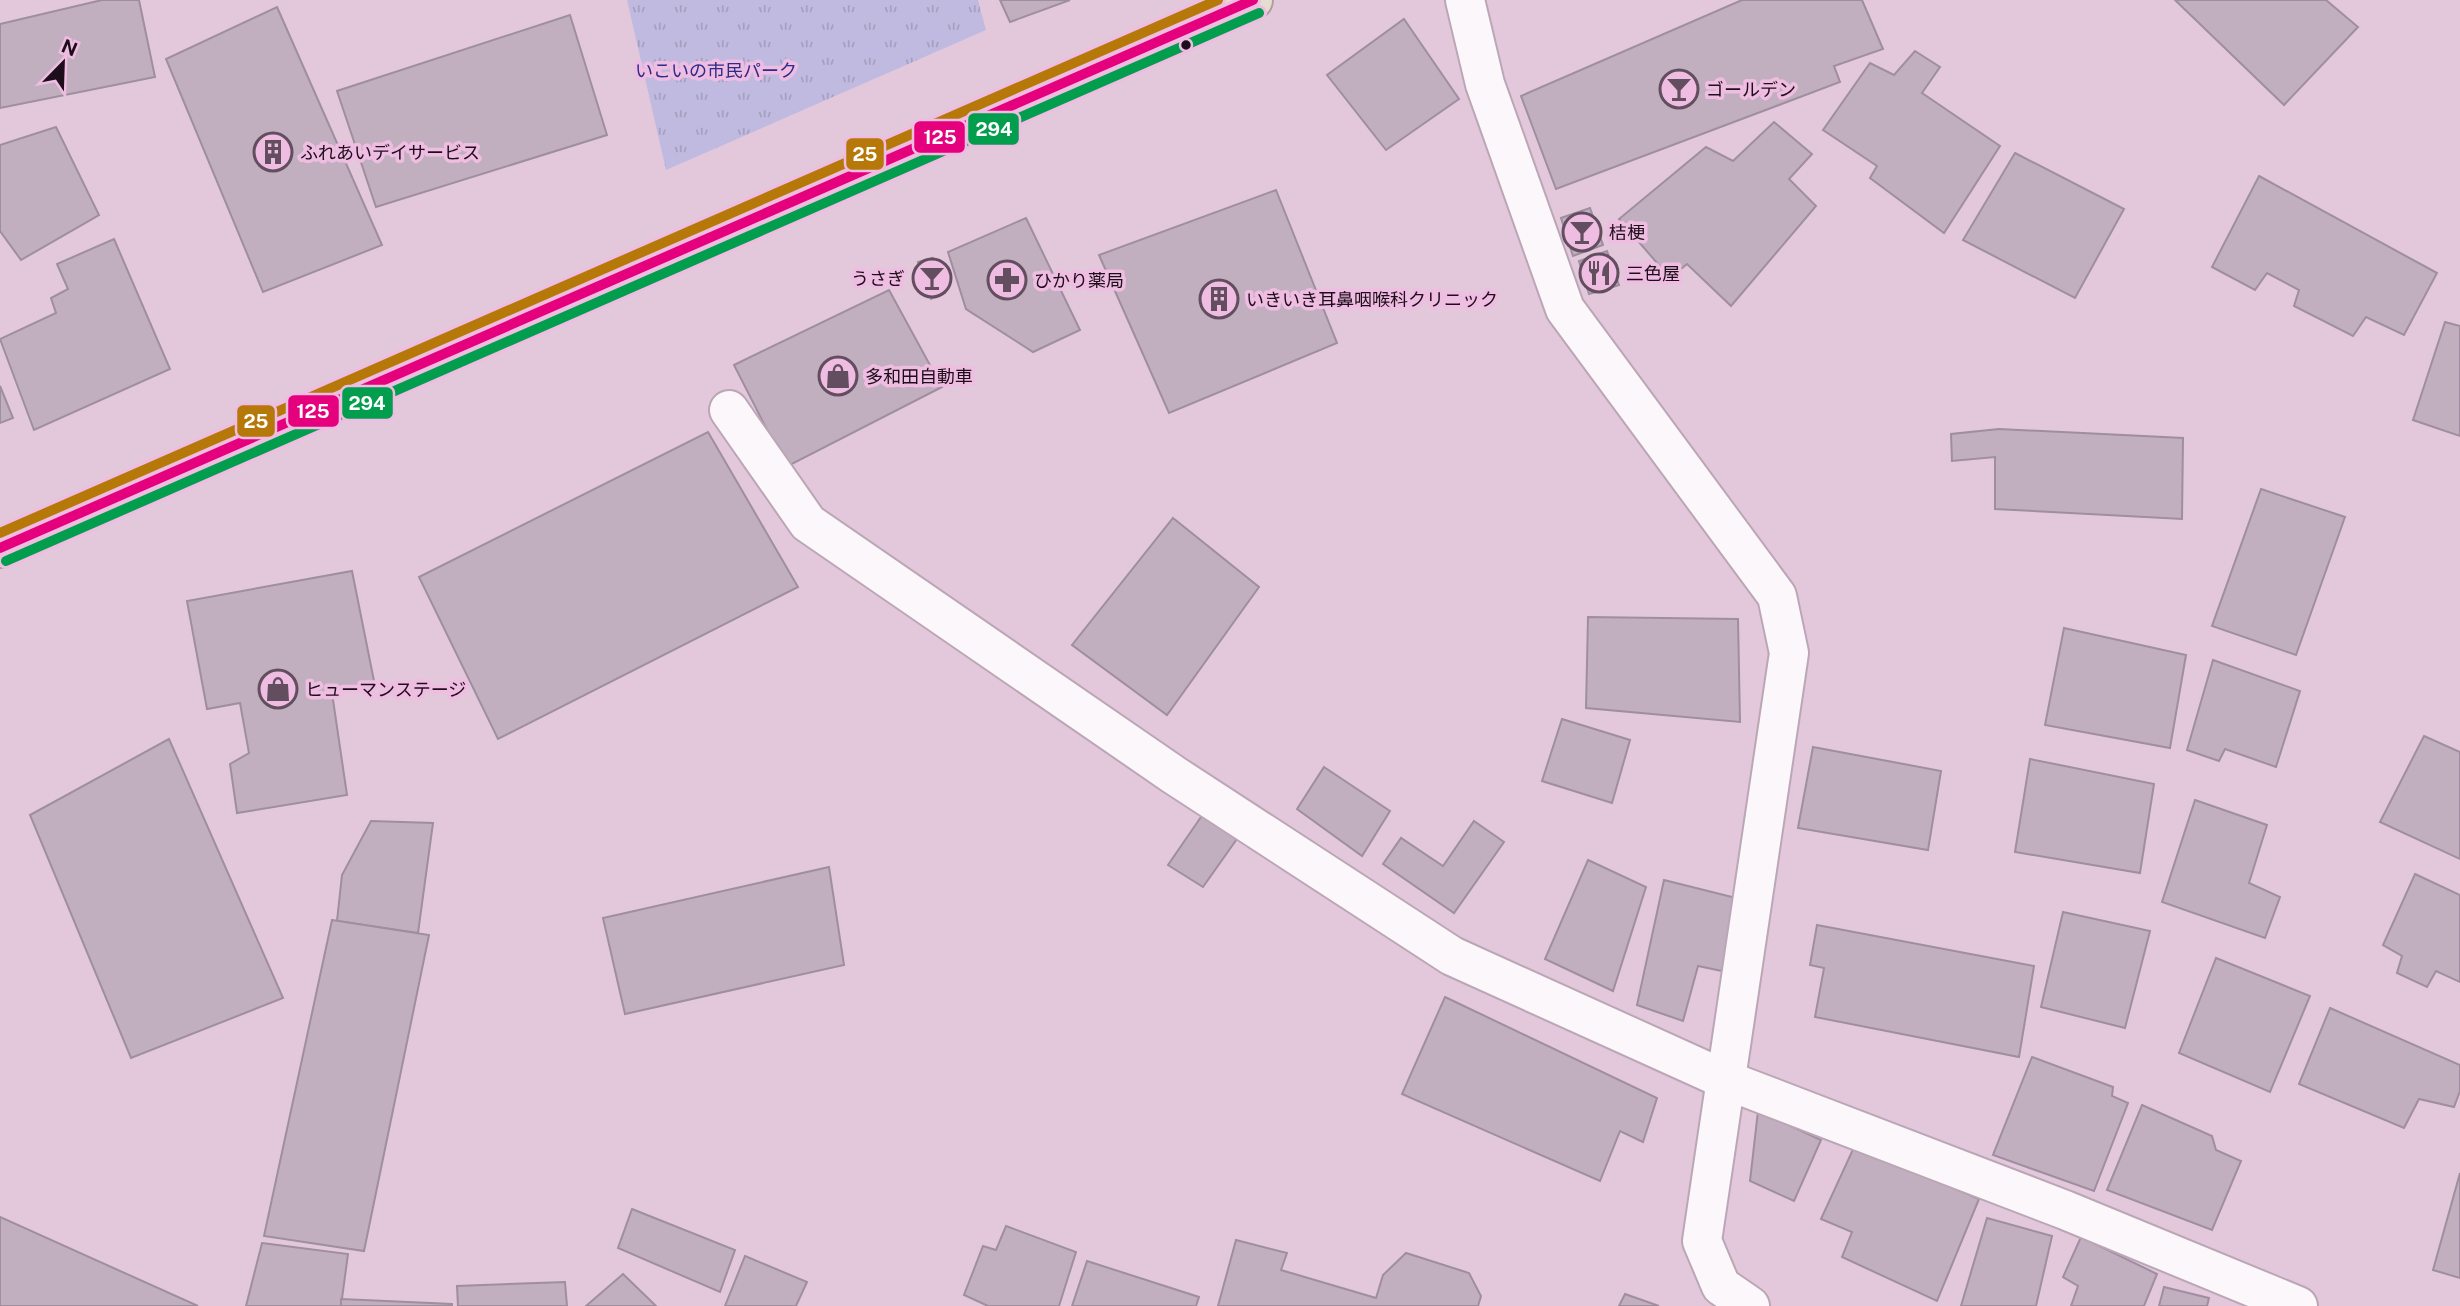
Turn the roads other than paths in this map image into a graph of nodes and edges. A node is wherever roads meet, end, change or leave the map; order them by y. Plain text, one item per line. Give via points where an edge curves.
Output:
1 (1253, 0) edge
2 (1465, 0) edge
3 (1215, 8) edge
4 (729, 410) dead end
5 (0, 548) edge
6 (1726, 1080) junction
7 (1726, 1299) edge
8 (2298, 1306) edge

1 - 3 highway
2 - 6 street via 1485,85 1565,309 1777,596 1789,653
3 - 5 highway
4 - 6 street via 808,523 1174,775 1452,956
6 - 7 street via 1702,1241
6 - 8 street via 2065,1210

